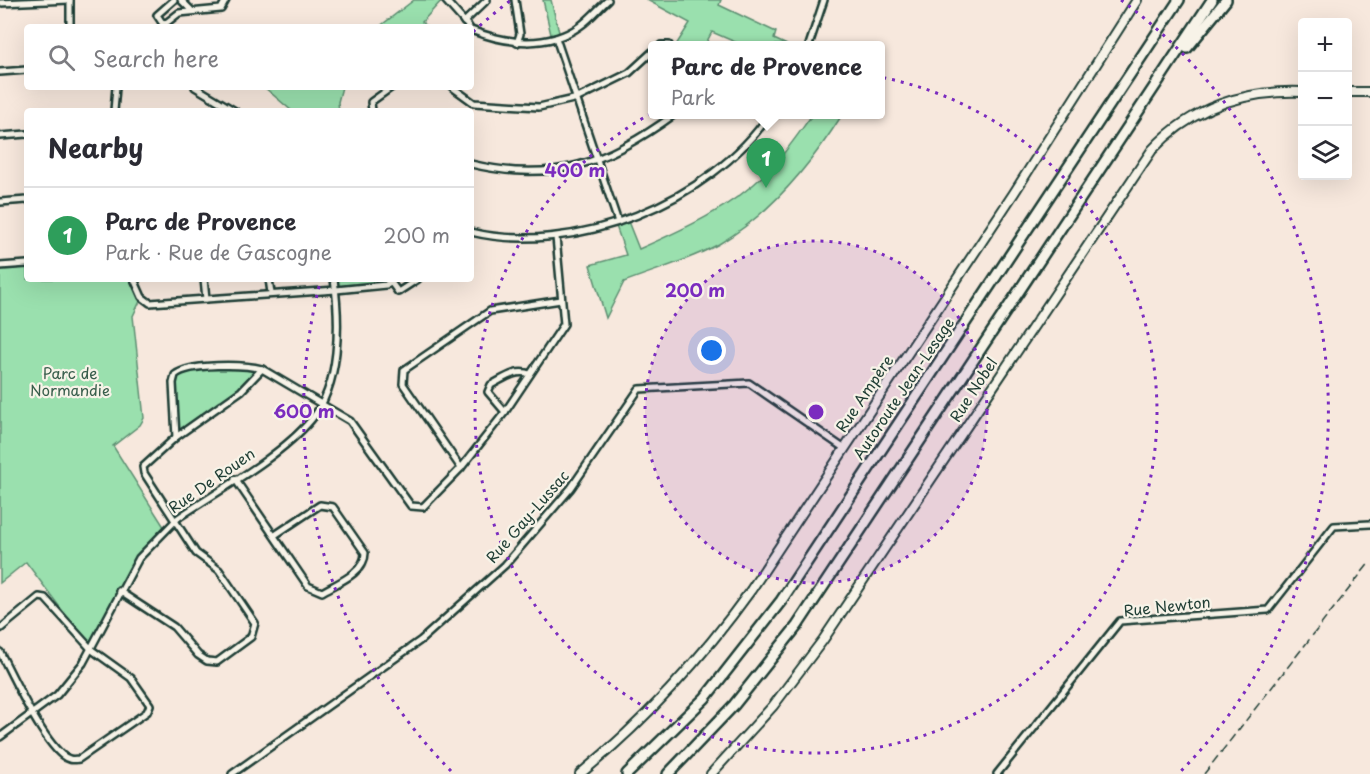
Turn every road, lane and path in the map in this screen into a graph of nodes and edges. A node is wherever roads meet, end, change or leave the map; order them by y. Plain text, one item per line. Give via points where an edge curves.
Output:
1 (70, 0) edge
2 (174, 0) edge
3 (181, 0) edge
4 (226, 0) edge
5 (445, 0) edge
6 (487, 0) edge
7 (515, 0) edge
8 (608, 0) edge
9 (824, 0) edge
10 (1137, 0) edge
11 (1171, 0) edge
12 (1179, 0) edge
13 (1212, 0) edge
14 (1226, 0) edge
15 (14, 1) edge
16 (0, 3) edge
17 (192, 11) junction
18 (70, 24) edge
19 (161, 24) edge
20 (165, 24) edge
21 (466, 24) edge
22 (472, 24) edge
23 (474, 30) edge
24 (556, 38) junction
25 (809, 41) edge
26 (517, 43) junction
27 (648, 56) edge
28 (1139, 61) junction
29 (24, 70) edge
30 (0, 72) edge
31 (1155, 87) junction
32 (116, 90) edge
33 (200, 90) edge
34 (388, 90) edge
35 (456, 90) edge
36 (1298, 92) edge
37 (1352, 92) edge
38 (1370, 92) edge
39 (578, 98) junction
40 (474, 103) junction
41 (114, 108) edge
42 (230, 108) edge
43 (371, 108) edge
44 (472, 108) edge
45 (668, 119) edge
46 (765, 119) edge
47 (24, 134) edge
48 (0, 136) edge
49 (598, 161) junction
50 (474, 165) edge
51 (24, 200) edge
52 (0, 202) edge
53 (618, 222) junction
54 (474, 233) edge
55 (556, 237) junction
56 (24, 264) edge
57 (0, 266) edge
58 (135, 282) edge
59 (204, 282) edge
60 (269, 282) edge
61 (335, 282) edge
62 (390, 282) edge
63 (393, 282) edge
64 (413, 282) edge
65 (336, 290) junction
66 (271, 293) junction
67 (206, 298) junction
68 (561, 300) junction
69 (262, 369) junction
70 (530, 374) junction
71 (321, 402) junction
72 (505, 412) junction
73 (176, 436) junction
74 (845, 449) junction
75 (461, 468) junction
76 (235, 479) junction
77 (176, 520) junction
78 (1370, 524) edge
79 (275, 535) junction
80 (119, 591) junction
81 (0, 629) edge
82 (92, 650) junction
83 (0, 652) edge
84 (33, 714) junction
85 (0, 737) edge
86 (232, 774) edge
87 (580, 774) edge
88 (627, 774) edge
89 (668, 774) edge
90 (711, 774) edge
91 (997, 774) edge

1 - 15 street
1 - 18 street
2 - 19 street via 157,15
3 - 17 street
4 - 17 street via 221,9
5 - 21 street
6 - 22 street
7 - 26 street via 520,34
8 - 24 street via 580,26
9 - 25 street
10 - 74 street, Rue Ampère
11 - 28 highway
12 - 28 highway, Autoroute Jean-Lesage
13 - 31 highway
14 - 31 highway
15 - 16 street
17 - 20 street via 179,13
23 - 26 street
24 - 26 street
24 - 39 street
27 - 39 street via 629,73
28 - 88 highway, Autoroute Jean-Lesage via 772,614 705,698
29 - 30 street
31 - 89 highway via 797,626 734,705
32 - 41 street
33 - 42 street
34 - 43 street via 370,102
35 - 40 street
36 - 90 street, Rue Nobel via 1256,93 1217,105 1178,126 1152,150 828,634 764,717
37 - 38 street
39 - 40 street via 539,107
39 - 49 street
40 - 44 street
45 - 49 street via 638,141
46 - 53 street via 722,166 678,197
47 - 48 street
49 - 50 street via 549,171 494,170
49 - 53 street
51 - 52 street
53 - 55 street
54 - 55 street via 490,237
55 - 68 street
56 - 57 street
58 - 67 street via 142,297 150,303
59 - 67 street
60 - 66 street
61 - 65 street, Rue De Rouen
62 - 65 street
63 - 64 street via 398,292
65 - 66 street
65 - 71 street, Rue De Rouen via 339,337 334,369
66 - 67 street
68 - 70 street via 564,324
68 - 75 street via 490,311 404,370 403,384
69 - 71 street
69 - 73 street via 241,392
69 - 73 street via 248,365 182,370 175,375
70 - 72 street
70 - 72 street via 513,373 491,385 488,393
71 - 75 street via 350,421 411,506 423,507
71 - 76 street, Rue De Rouen via 312,420 277,451
72 - 75 street
73 - 77 street via 143,467
74 - 86 street, Rue Gay-Lussac via 749,383 639,389 571,489 505,565 421,640
74 - 87 street, Rue Ampère via 758,581 708,646 647,714
76 - 77 street, Rue De Rouen
76 - 79 street
77 - 80 street, Rue De Rouen via 139,558
77 - 80 street via 196,553 219,570 255,623 251,637 217,662 207,661 174,627
78 - 91 street, Rue Newton via 1334,526 1268,610 1120,621
79 - 79 street via 327,504 365,553 365,560 361,568 322,592 315,592
80 - 82 street, Rue De Rouen
81 - 82 street via 39,597 45,598
82 - 84 street, Rue De Rouen via 57,695
82 - 84 street via 132,678 148,699 147,712 79,759 69,760 61,755
83 - 84 street
84 - 85 street, Rue De Rouen

